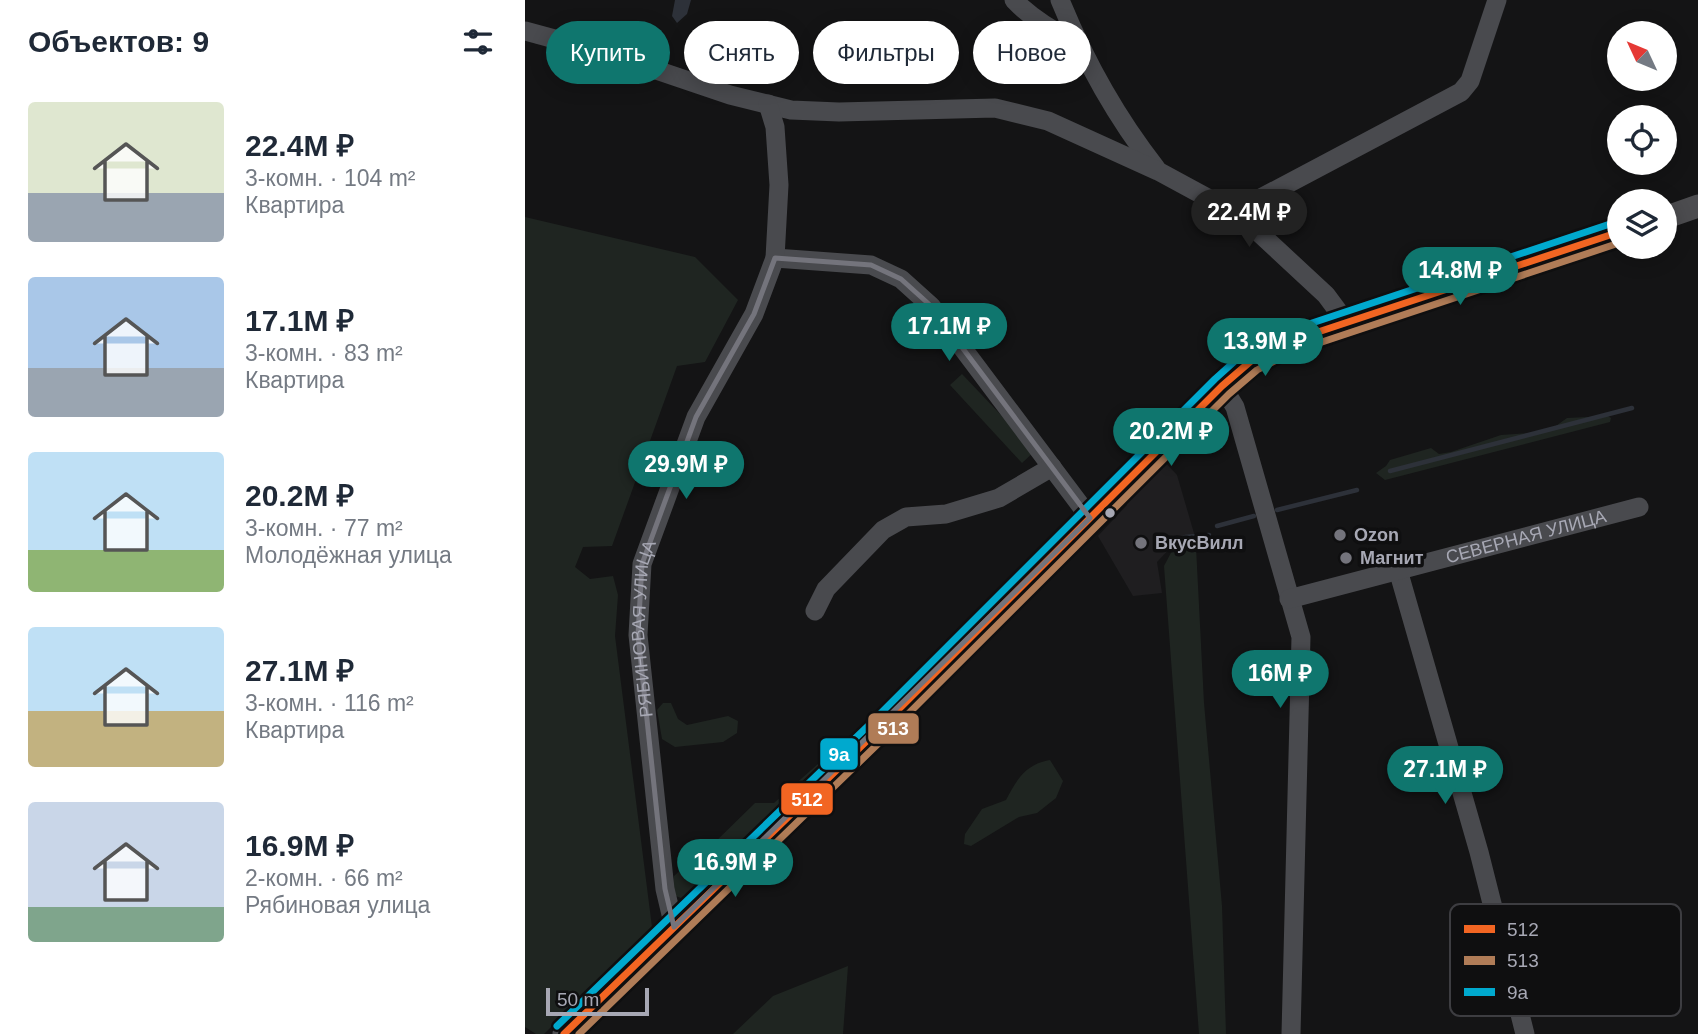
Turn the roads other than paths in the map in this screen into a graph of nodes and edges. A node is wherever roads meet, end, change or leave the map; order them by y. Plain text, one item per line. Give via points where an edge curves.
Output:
1 (1014, 0) edge
2 (1060, 0) edge
3 (1497, 0) edge
4 (1038, 21) edge
5 (1068, 21) edge
6 (525, 31) edge
7 (1091, 67) edge
8 (768, 104) junction
9 (1158, 171) junction
10 (1698, 206) edge
11 (1677, 213) edge
12 (1241, 216) junction
13 (1607, 236) edge
14 (775, 258) junction
15 (1346, 322) junction
16 (1222, 386) junction
17 (1052, 467) junction
18 (1639, 507) dead end
19 (1090, 518) junction
20 (1398, 570) junction
21 (1289, 599) junction
22 (815, 611) dead end
23 (1492, 904) edge
24 (674, 927) junction
25 (1520, 1016) edge
26 (564, 1034) edge
27 (1291, 1034) edge
28 (1525, 1034) edge

1 - 4 street
2 - 5 street
3 - 12 street via 1470,81 1461,92 1259,199
6 - 8 street
7 - 9 street via 1134,141
8 - 9 street via 839,112 995,107 1048,121
8 - 14 street, РЯБИНОВАЯ УЛИЦА via 775,127 779,185
9 - 12 street
10 - 11 main road
12 - 15 street via 1326,295
13 - 15 main road
14 - 17 street via 871,265 901,279 930,306
14 - 24 street, РЯБИНОВАЯ УЛИЦА via 754,314 696,417 642,564 638,635 664,889
15 - 16 main road via 1288,342 1251,361
16 - 19 main road
16 - 21 street via 1235,407
17 - 19 street
17 - 22 street via 999,498 946,514 907,517 883,530 826,589
18 - 20 street, СЕВЕРНАЯ УЛИЦА
19 - 24 main road
20 - 21 street, СЕВЕРНАЯ УЛИЦА
20 - 23 street
21 - 27 street via 1301,636
24 - 26 main road
25 - 28 street

